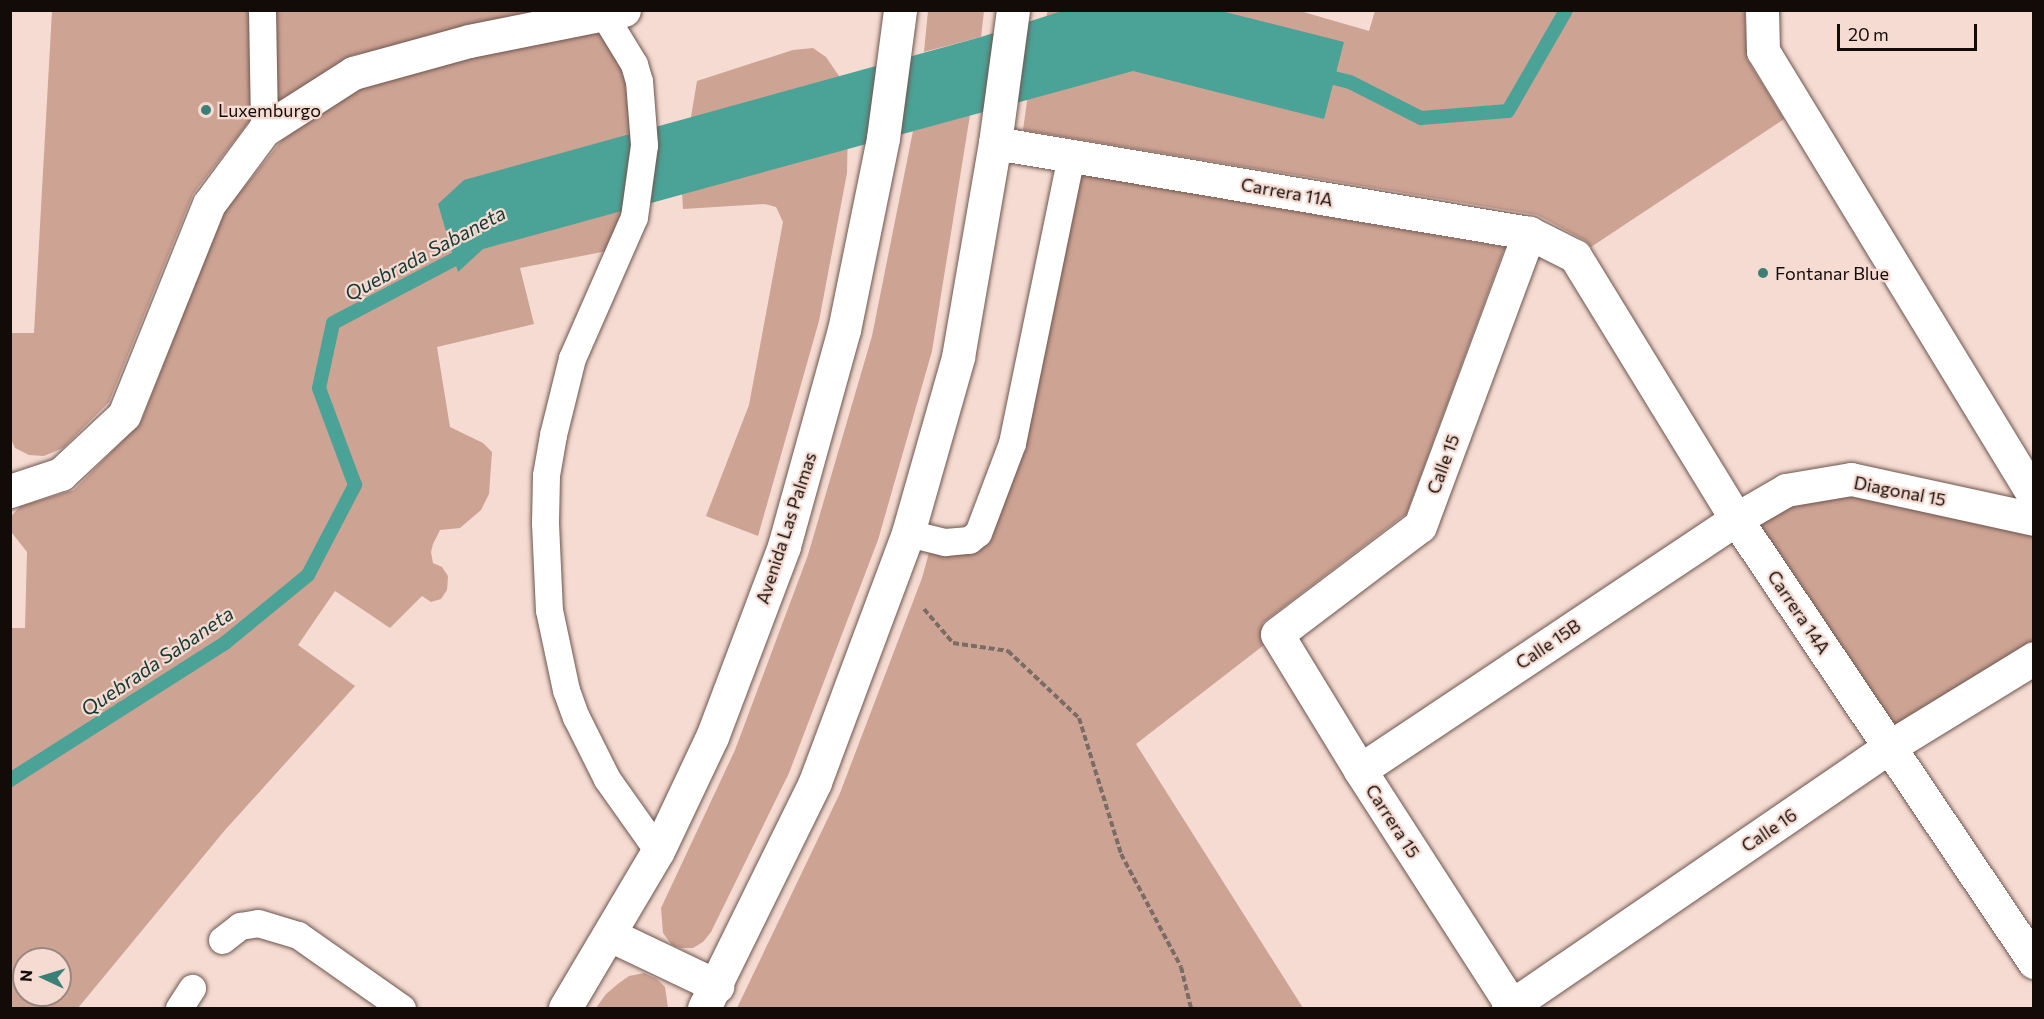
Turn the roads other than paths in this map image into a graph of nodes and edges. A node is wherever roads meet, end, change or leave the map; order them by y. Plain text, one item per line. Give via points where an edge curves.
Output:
1 (262, 10) edge
2 (900, 10) edge
3 (1013, 10) edge
4 (1762, 10) edge
5 (609, 12) edge
6 (264, 130) junction
7 (995, 142) junction
8 (1071, 156) junction
9 (1529, 233) junction
10 (1575, 256) joint
11 (10, 491) edge
12 (2034, 496) edge
13 (1736, 519) junction
14 (2034, 519) edge
15 (908, 533) junction
16 (1277, 634) joint
17 (2034, 658) edge
18 (1889, 747) junction
19 (1360, 770) junction
20 (658, 851) junction
21 (610, 935) junction
22 (222, 940) dead end
23 (2034, 962) edge
24 (710, 997) edge
25 (1510, 1007) edge
26 (402, 1008) edge
27 (565, 1008) edge

1 - 6 lane
2 - 20 street, Avenida Las Palmas via 883,138 844,330 784,546 712,737
3 - 7 street
4 - 12 street via 1763,51
5 - 6 street via 469,41 353,74
5 - 20 lane via 639,81 644,145 640,189 634,217 573,358 553,435 545,513 549,610 566,690 581,728 607,778
6 - 11 street via 209,204 124,415 61,474
7 - 8 street, Carrera 11A
7 - 15 street via 958,357
8 - 9 street, Carrera 11A
8 - 15 lane via 1012,443 978,533 969,540 945,542
9 - 10 street, Carrera 11A
9 - 16 street, Calle 15 via 1420,526
10 - 13 street, Carrera 14A
13 - 14 street, Diagonal 15 via 1786,490 1851,479
13 - 18 street, Carrera 14A
13 - 19 street, Calle 15B
15 - 24 street via 815,782
16 - 19 street, Carrera 15
17 - 18 street, Calle 16
18 - 23 street, Carrera 14A
18 - 25 street, Calle 16
19 - 25 street, Carrera 15
20 - 21 street, Avenida Las Palmas
21 - 24 street
21 - 27 street, Avenida Las Palmas
22 - 26 lane via 240,926 258,923 298,935

